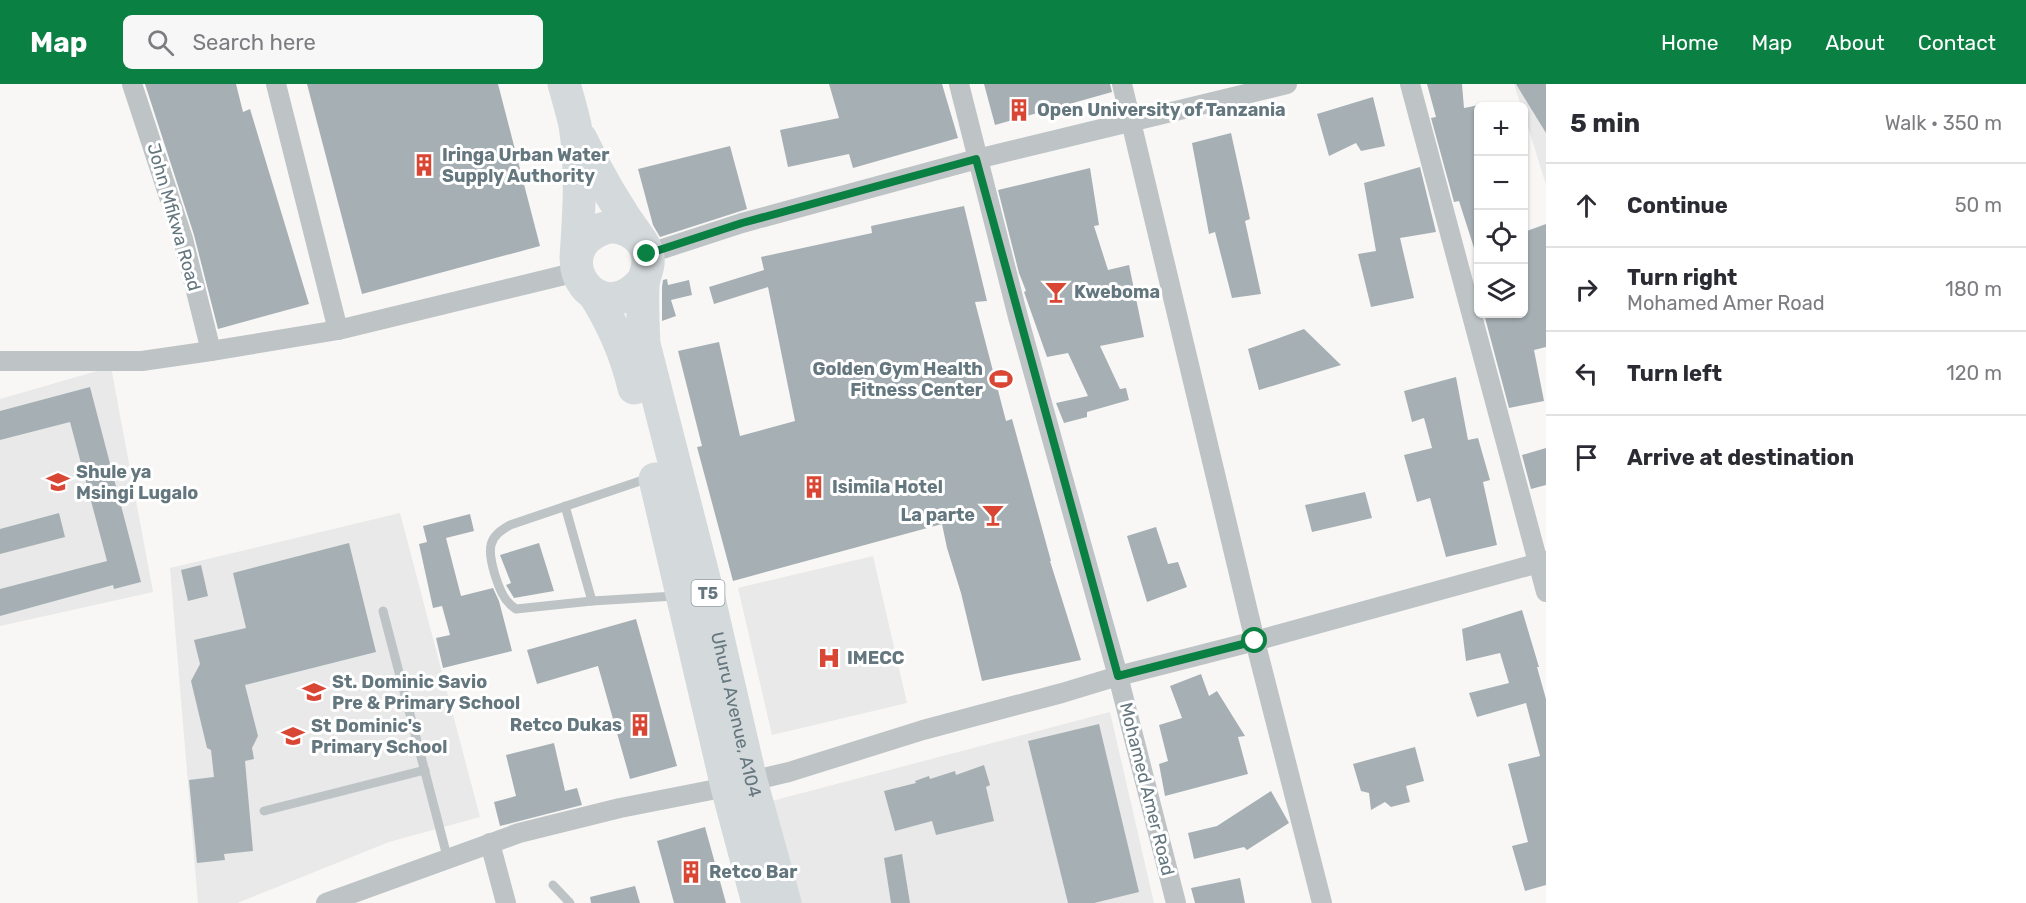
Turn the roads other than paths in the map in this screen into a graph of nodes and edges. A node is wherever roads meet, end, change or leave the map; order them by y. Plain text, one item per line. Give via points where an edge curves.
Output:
1 (132, 84) edge
2 (276, 84) edge
3 (564, 84) edge
4 (959, 84) edge
5 (1122, 84) edge
6 (1287, 84) edge
7 (1410, 84) edge
8 (1130, 121) junction
9 (574, 124) junction
10 (976, 159) junction
11 (644, 259) junction
12 (582, 275) junction
13 (338, 330) junction
14 (211, 351) junction
15 (0, 361) edge
16 (655, 476) junction
17 (566, 506) junction
18 (1542, 562) edge
19 (1546, 592) edge
20 (695, 593) junction
21 (592, 601) junction
22 (383, 611) dead end
23 (1255, 641) junction
24 (1118, 676) junction
25 (425, 770) junction
26 (739, 784) junction
27 (264, 811) dead end
28 (490, 843) junction
29 (448, 860) junction
30 (553, 885) dead end
31 (326, 903) edge
32 (506, 903) edge
33 (570, 903) edge
34 (758, 903) edge
35 (785, 903) edge
36 (1176, 903) edge
37 (1322, 903) edge

1 - 14 street, John Mfikwa Road via 183,238
2 - 13 street
3 - 9 highway
4 - 10 street, Mohamed Amer Road
5 - 8 street
6 - 8 street
7 - 18 street
8 - 10 street
8 - 23 street
9 - 11 highway
9 - 12 highway
10 - 11 street via 742,223
10 - 24 street, Mohamed Amer Road
11 - 12 highway via 634,292 621,298 607,299
11 - 12 highway via 631,232 603,228 590,234 581,245
11 - 20 highway, Uhuru Avenue, A104 / T5 via 644,344
12 - 13 street
12 - 16 highway, Uhuru Avenue, A104 / T5 via 609,317 622,347
13 - 14 street
14 - 15 street via 142,361
16 - 17 lane
16 - 20 highway, Uhuru Avenue, A104 / T5
17 - 21 lane
17 - 21 lane via 510,525 498,533 491,544 492,561 500,589 516,609
18 - 19 street
18 - 23 street
20 - 21 lane
20 - 26 highway, Uhuru Avenue, A104 / T5
22 - 25 lane
23 - 24 street
23 - 37 street
24 - 26 street
24 - 36 street, Mohamed Amer Road
25 - 27 lane
25 - 29 lane
26 - 28 street via 620,808
26 - 34 highway, Uhuru Avenue, A104 / T5
26 - 35 highway, Uhuru Avenue, A104 / T5
28 - 29 street
28 - 32 street
29 - 31 street
30 - 33 lane

